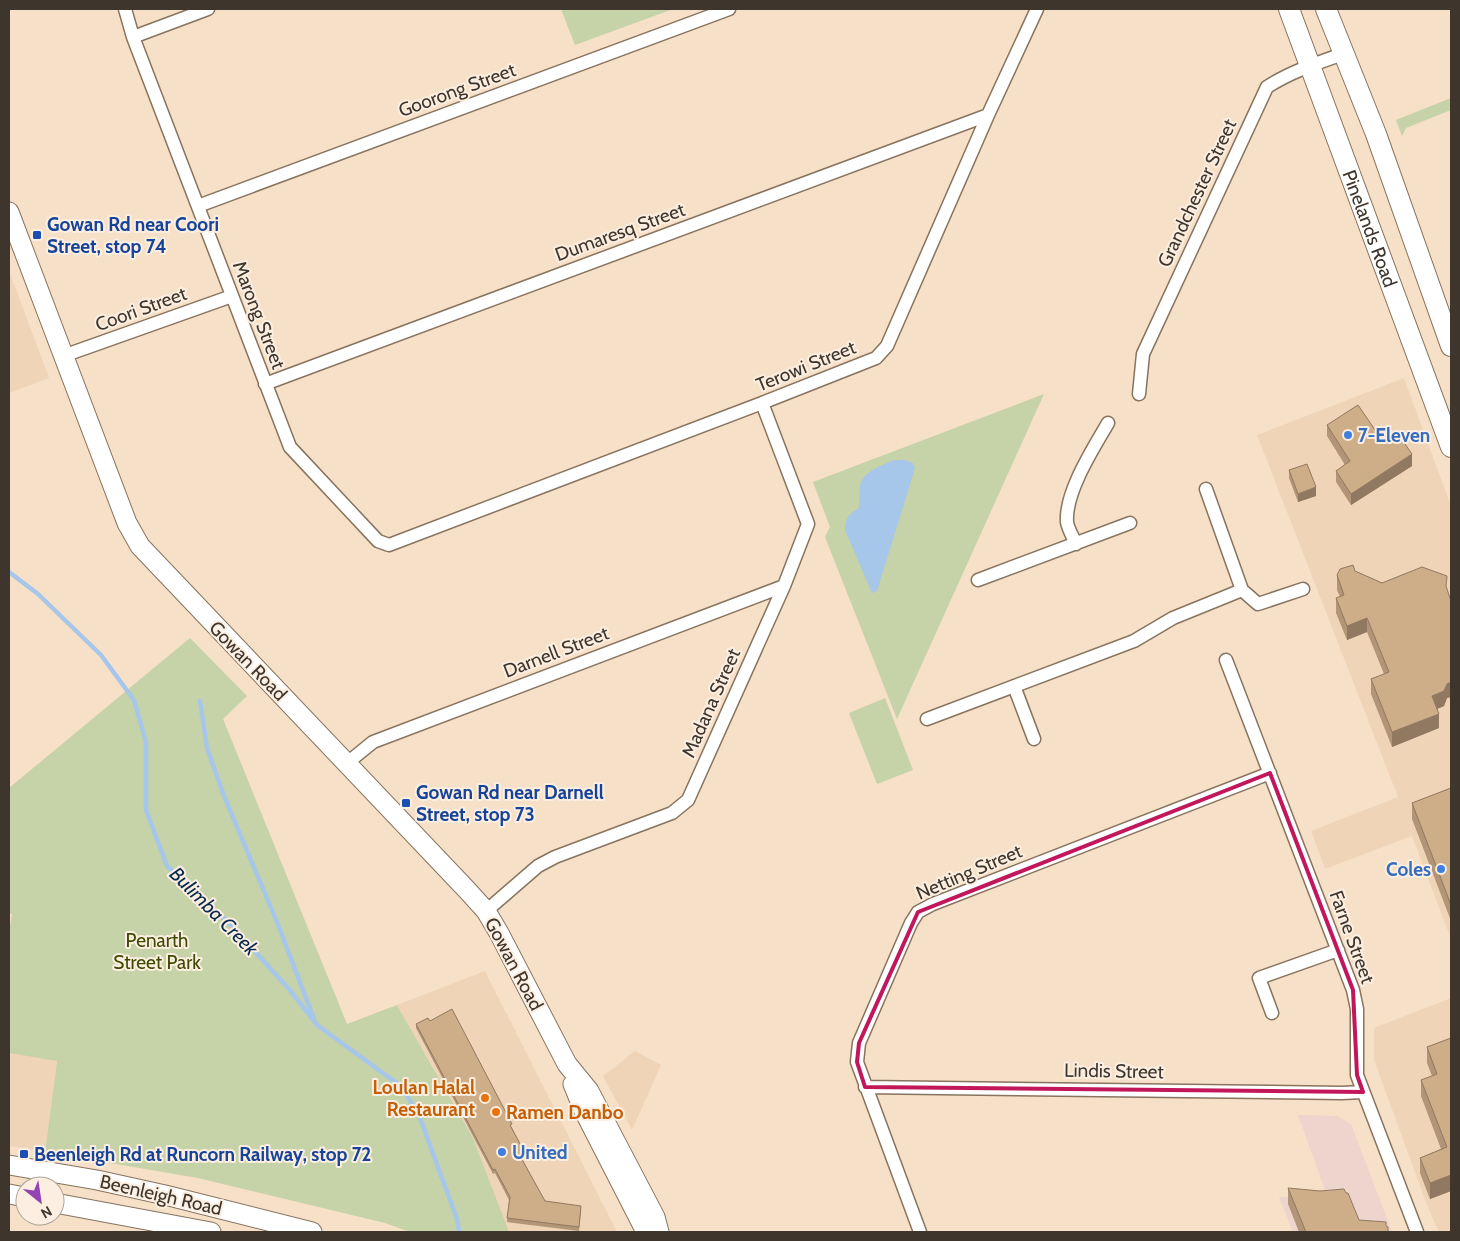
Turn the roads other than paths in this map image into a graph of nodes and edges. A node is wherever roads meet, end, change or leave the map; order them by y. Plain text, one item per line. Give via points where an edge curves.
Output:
1 (125, 9) edge
2 (208, 9) edge
3 (729, 9) edge
4 (1037, 9) edge
5 (1289, 9) edge
6 (1326, 9) edge
7 (133, 37) junction
8 (1343, 54) junction
9 (1310, 65) junction
10 (988, 116) junction
11 (198, 206) junction
12 (9, 212) edge
13 (232, 296) junction
14 (1451, 346) edge
15 (63, 356) junction
16 (265, 384) junction
17 (1139, 394) dead end
18 (762, 403) junction
19 (1108, 423) dead end
20 (1451, 447) edge
21 (1206, 489) dead end
22 (1130, 523) dead end
23 (1076, 544) junction
24 (389, 545) joint
25 (978, 580) dead end
26 (784, 586) junction
27 (1304, 589) dead end
28 (1242, 590) junction
29 (1226, 660) dead end
30 (1014, 686) junction
31 (927, 719) dead end
32 (1034, 740) dead end
33 (346, 764) junction
34 (1270, 773) junction
35 (486, 911) junction
36 (1338, 950) junction
37 (1272, 1014) dead end
38 (865, 1086) junction
39 (1363, 1092) junction
40 (9, 1165) edge
41 (65, 1205) edge
42 (651, 1229) edge
43 (211, 1232) edge
44 (312, 1232) edge
45 (668, 1232) edge
46 (920, 1232) edge
47 (1417, 1232) edge

1 - 7 street, Marong Street
2 - 7 street
3 - 11 street, Goorong Street
4 - 10 street, Terowi Street
5 - 9 main road, Pinelands Road
6 - 8 main road, Pinelands Road
7 - 11 street, Marong Street
8 - 9 street, Grandchester Street
8 - 14 main road, Pinelands Road via 1376,134
9 - 17 street, Grandchester Street via 1267,87 1143,354
9 - 20 main road, Pinelands Road
10 - 16 street, Dumaresq Street
10 - 18 street, Terowi Street via 887,346 876,358
11 - 13 street, Marong Street
12 - 15 main road, Gowan Road
13 - 15 street, Coori Street
13 - 16 street, Marong Street
15 - 33 main road, Gowan Road via 127,523 140,546
16 - 24 street, Marong Street via 290,447 378,541
18 - 24 street, Terowi Street
18 - 26 street, Madana Street via 808,524
19 - 23 street via 1082,468 1068,506 1067,524
21 - 28 street
22 - 23 street
23 - 25 street
26 - 33 street, Darnell Street via 372,742
26 - 35 street, Madana Street via 688,800 672,813 538,866
27 - 28 street via 1258,604
28 - 30 street via 1172,618 1134,641
29 - 34 street, Farne Street
30 - 31 street
30 - 32 street
33 - 35 main road, Gowan Road
34 - 36 street, Farne Street
34 - 38 street, Netting Street via 918,912 910,923 858,1043 857,1062
35 - 42 main road, Gowan Road via 567,1064 589,1091
36 - 37 street via 1260,978
36 - 39 street, Farne Street via 1357,1009 1357,1075
38 - 39 street, Lindis Street
38 - 46 street, Netting Street
39 - 47 street, Farne Street
40 - 44 main road, Beenleigh Road via 123,1185
41 - 43 main road, Beenleigh Road
42 - 45 main road, Gowan Road

